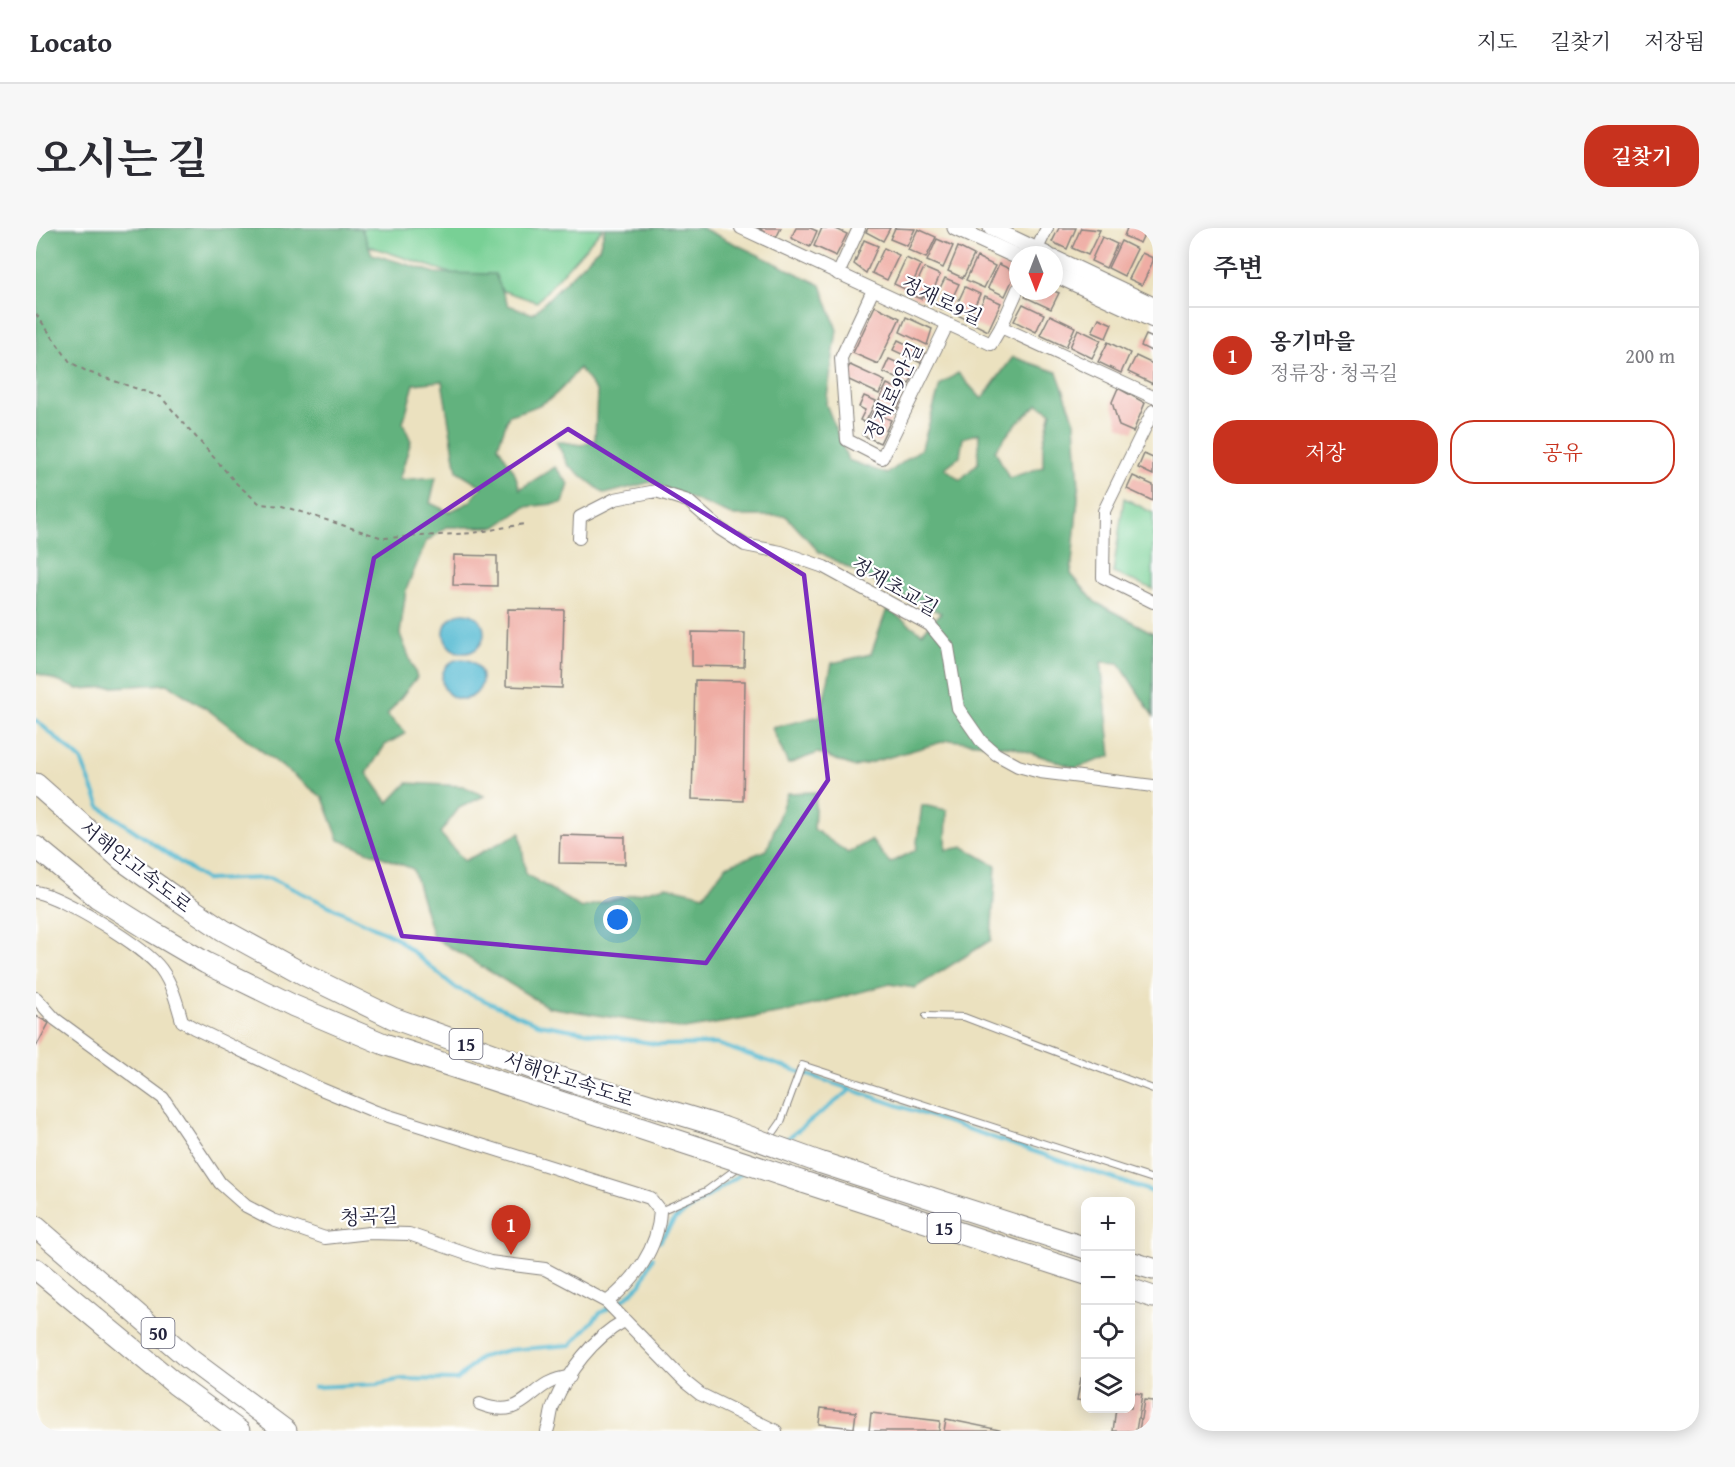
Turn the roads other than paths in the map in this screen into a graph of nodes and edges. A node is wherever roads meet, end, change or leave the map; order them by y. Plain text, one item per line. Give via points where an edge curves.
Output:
1 (741, 228) edge
2 (859, 228) edge
3 (955, 228) edge
4 (991, 228) edge
5 (1047, 228) edge
6 (1026, 246) edge
7 (1042, 246) edge
8 (1009, 253) edge
9 (1063, 262) edge
10 (838, 274) junction
11 (1063, 278) edge
12 (873, 290) junction
13 (1013, 300) edge
14 (1153, 305) edge
15 (1153, 320) edge
16 (947, 325) junction
17 (1001, 327) junction
18 (1153, 397) edge
19 (1152, 417) edge
20 (579, 538) dead end
21 (1153, 602) edge
22 (36, 784) edge
23 (1153, 786) edge
24 (36, 847) edge
25 (36, 892) edge
26 (36, 998) edge
27 (926, 1016) dead end
28 (1153, 1089) edge
29 (756, 1151) dead end
30 (747, 1159) dead end
31 (1153, 1179) edge
32 (660, 1211) junction
33 (36, 1227) edge
34 (1081, 1246) edge
35 (1135, 1263) edge
36 (36, 1269) edge
37 (1153, 1269) edge
38 (1081, 1273) edge
39 (1135, 1290) edge
40 (1153, 1297) edge
41 (607, 1302) junction
42 (624, 1321) junction
43 (570, 1377) junction
44 (480, 1404) dead end
45 (239, 1431) edge
46 (286, 1431) edge
47 (547, 1431) edge
48 (776, 1431) edge

1 - 10 street, 정재로9길
2 - 10 street
3 - 8 street
4 - 6 street
5 - 7 street
9 - 14 street
10 - 12 street, 정재로9길
11 - 15 street
12 - 16 street, 정재로9길
12 - 16 street, 정재로9안길 via 841,358 847,440 882,458
13 - 17 street
16 - 17 street, 정재로9길 via 991,344
17 - 18 street, 정재로9길
19 - 21 street via 1104,511 1103,578
20 - 23 street, 정재초교길 via 580,517 615,499 656,491 688,501 745,545 824,567 930,625 948,647 958,708 981,741 996,754 1040,772
22 - 34 highway, 서해안고속도로 / 15, bridge via 122,860 224,930 393,1018 551,1075 722,1127
24 - 38 highway, 서해안고속도로 / 15, bridge via 97,897 206,963 384,1044
25 - 32 street via 105,927 145,953 170,985 182,1021 194,1028 376,1112 650,1198
26 - 41 street, 청곡길 via 55,1019 163,1098 219,1183 246,1206 325,1238 409,1234 490,1262 546,1269
27 - 28 lane via 964,1017
29 - 31 lane via 774,1135 802,1065
30 - 32 lane via 706,1191
32 - 41 street via 656,1238 642,1267
33 - 46 highway, 50 via 188,1358
35 - 37 highway
36 - 45 highway, 50 via 175,1384
39 - 40 highway
41 - 42 street, 청곡길
42 - 43 street via 597,1339
42 - 48 street, 청곡길 via 700,1394
43 - 44 street via 543,1385 514,1408 498,1410
43 - 47 street via 552,1407

